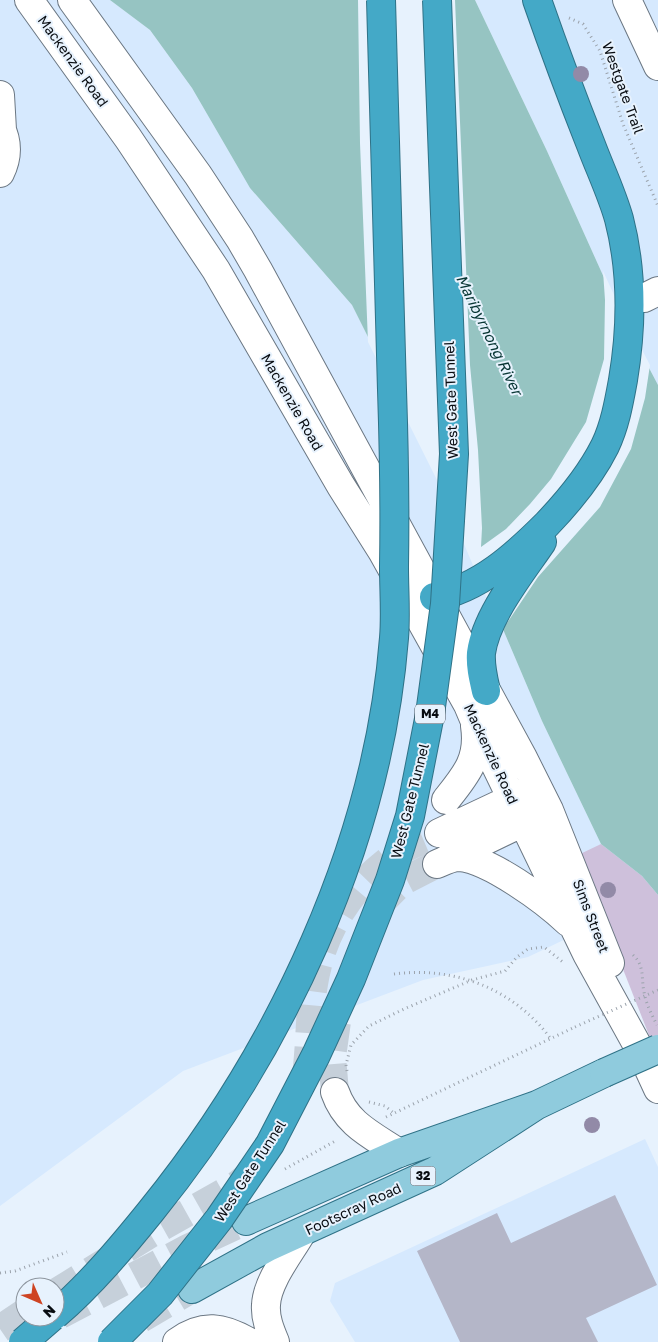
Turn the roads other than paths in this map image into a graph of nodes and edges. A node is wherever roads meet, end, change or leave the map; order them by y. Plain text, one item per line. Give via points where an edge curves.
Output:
1 (29, 0) edge
2 (72, 0) edge
3 (381, 0) edge
4 (437, 0) edge
5 (537, 0) edge
6 (627, 0) edge
7 (658, 66) edge
8 (0, 95) edge
9 (1, 128) edge
10 (3, 167) edge
11 (0, 195) edge
12 (577, 489) junction
13 (405, 591) junction
14 (434, 597) junction
15 (486, 691) junction
16 (474, 719) junction
17 (543, 798) junction
18 (446, 800) dead end
19 (517, 810) junction
20 (439, 833) tunnel mouth
21 (576, 930) junction
22 (649, 1049) edge
23 (341, 1082) tunnel mouth
24 (658, 1089) edge
25 (537, 1106) junction
26 (399, 1153) junction
27 (246, 1221) tunnel mouth
28 (302, 1232) junction
29 (192, 1289) tunnel mouth
30 (65, 1306) edge
31 (41, 1327) edge
32 (184, 1338) edge
33 (23, 1342) edge
34 (112, 1342) edge
35 (249, 1342) edge
36 (275, 1342) edge

1 - 13 street, Mackenzie Road via 128,138 216,270
2 - 14 street, Mackenzie Road via 240,239
3 - 30 highway, bridge via 395,489 394,637 384,714 370,781 348,855 319,930 283,1010 236,1093 185,1169 130,1237
4 - 34 highway, West Gate Tunnel / M4, bridge via 454,454 445,604 430,714 410,816 390,880 351,979 270,1144 219,1219 160,1294
5 - 12 highway via 618,218 628,261 628,350 618,401 606,444
6 - 7 street
8 - 9 street
9 - 10 street via 7,150
10 - 11 street
12 - 14 highway via 551,520 486,576 454,592
12 - 15 highway via 488,627 481,652
13 - 14 street via 418,597
13 - 16 street, Mackenzie Road
14 - 15 street, Mackenzie Road
15 - 17 street, Mackenzie Road
16 - 18 street via 475,755 468,772
16 - 19 street, Mackenzie Road
17 - 19 street
17 - 22 street, Sims Street
19 - 20 street
19 - 21 street, Sims Street
19 - 21 street via 437,864 456,857 487,866 529,891
21 - 22 street, Sims Street via 587,954
22 - 24 street, Sims Street
22 - 25 main road, Footscray Road / 32, bridge
23 - 26 street via 342,1108 351,1120
25 - 26 main road, Footscray Road / 32
25 - 28 main road, Footscray Road / 32 via 435,1171
26 - 27 main road, Footscray Road / 32
28 - 29 main road, Footscray Road / 32
28 - 36 street via 268,1291 266,1315
31 - 33 highway, bridge
32 - 35 street via 217,1329

